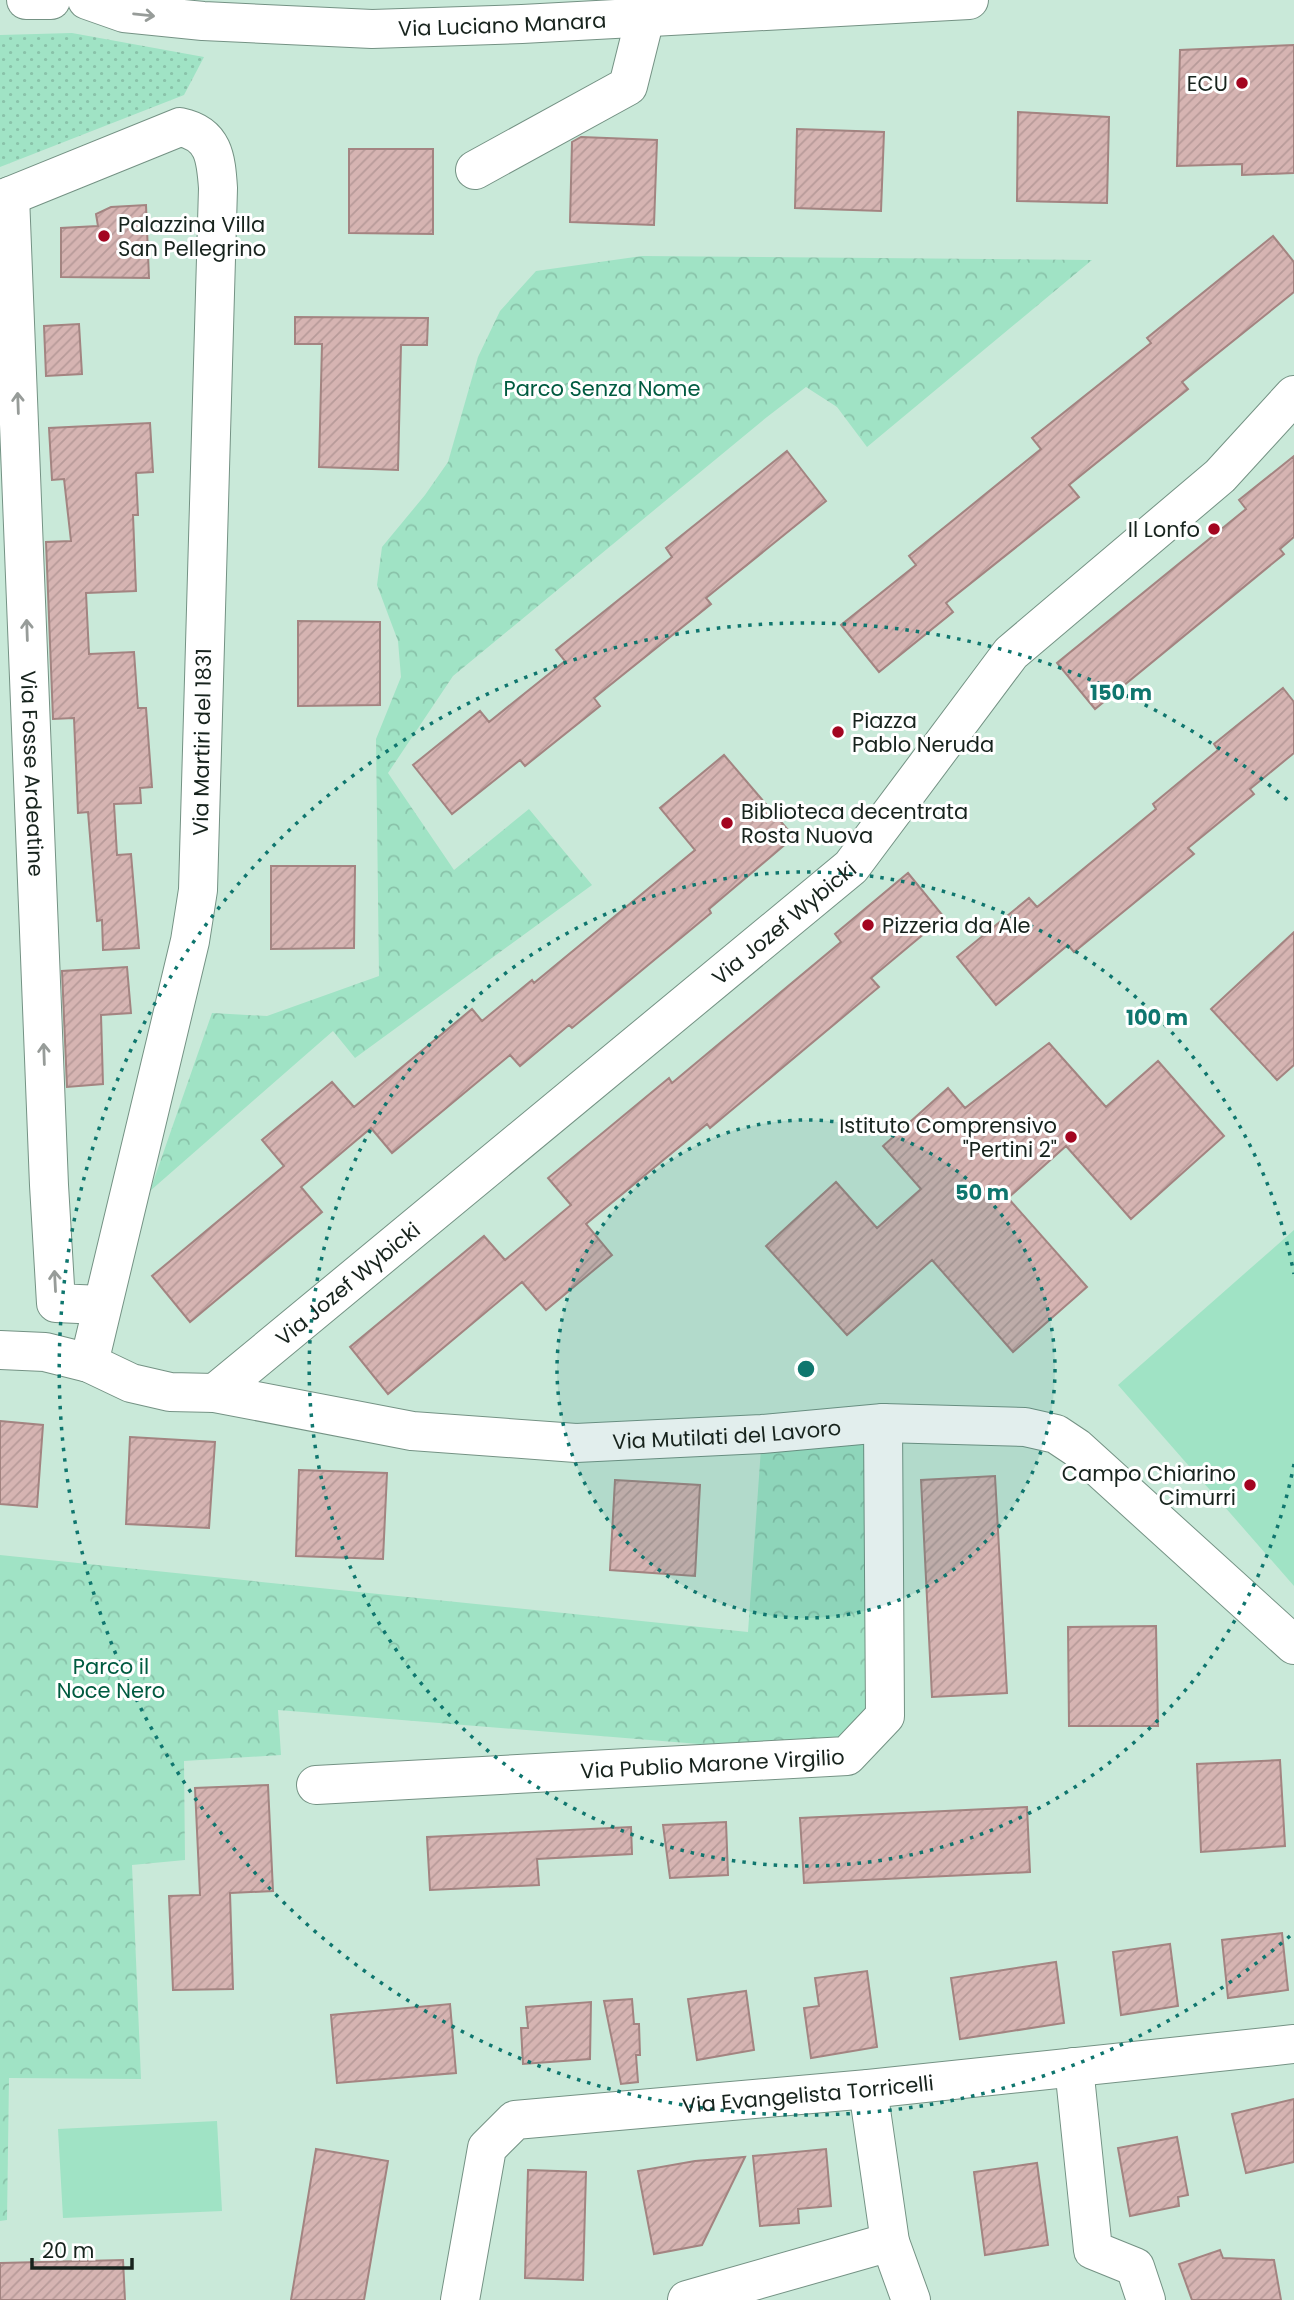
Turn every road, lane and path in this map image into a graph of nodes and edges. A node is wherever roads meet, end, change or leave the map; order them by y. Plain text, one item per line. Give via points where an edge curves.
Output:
1 (26, 0) edge
2 (51, 0) edge
3 (87, 0) edge
4 (969, 0) edge
5 (190, 10) edge
6 (645, 18) junction
7 (475, 170) dead end
8 (5, 198) edge
9 (1294, 395) edge
10 (102, 1305) junction
11 (0, 1350) edge
12 (89, 1363) junction
13 (215, 1393) junction
14 (883, 1423) junction
15 (1294, 1645) edge
16 (316, 1785) dead end
17 (1294, 2044) edge
18 (1074, 2067) junction
19 (868, 2089) junction
20 (890, 2242) junction
21 (460, 2300) edge
22 (687, 2300) edge
23 (911, 2300) edge
24 (1146, 2300) edge

1 - 2 street
3 -> 5 street, Via Luciano Manara via 124,13
4 - 6 street, Via Luciano Manara
5 - 6 street, Via Luciano Manara via 372,29
6 - 7 street via 628,86
10 -> 8 street, Via Fosse Ardeatine via 56,1303
8 - 10 street, Via Martiri del 1831 via 180,127 200,134 216,161 198,890 190,941
9 - 13 street, Via Jozef Wybicki via 1220,476 1011,653 851,867
10 - 12 street, Via Martiri del 1831
11 - 12 street, Via Mutilati del Lavoro via 45,1352
12 - 13 street, Via Mutilati del Lavoro via 131,1383 170,1392
13 - 14 street, Via Mutilati del Lavoro via 412,1431 576,1443
14 - 15 street, Via Mutilati del Lavoro via 1025,1427 1056,1434
14 - 16 street, Via Publio Marone Virgilio via 885,1716 847,1756
17 - 18 street, Via Evangelista Torricelli
18 - 19 street, Via Evangelista Torricelli
18 - 24 street via 1093,2250 1135,2267
19 - 20 street
19 - 21 street, Via Evangelista Torricelli via 515,2120 487,2148
20 - 22 street
20 - 23 street

